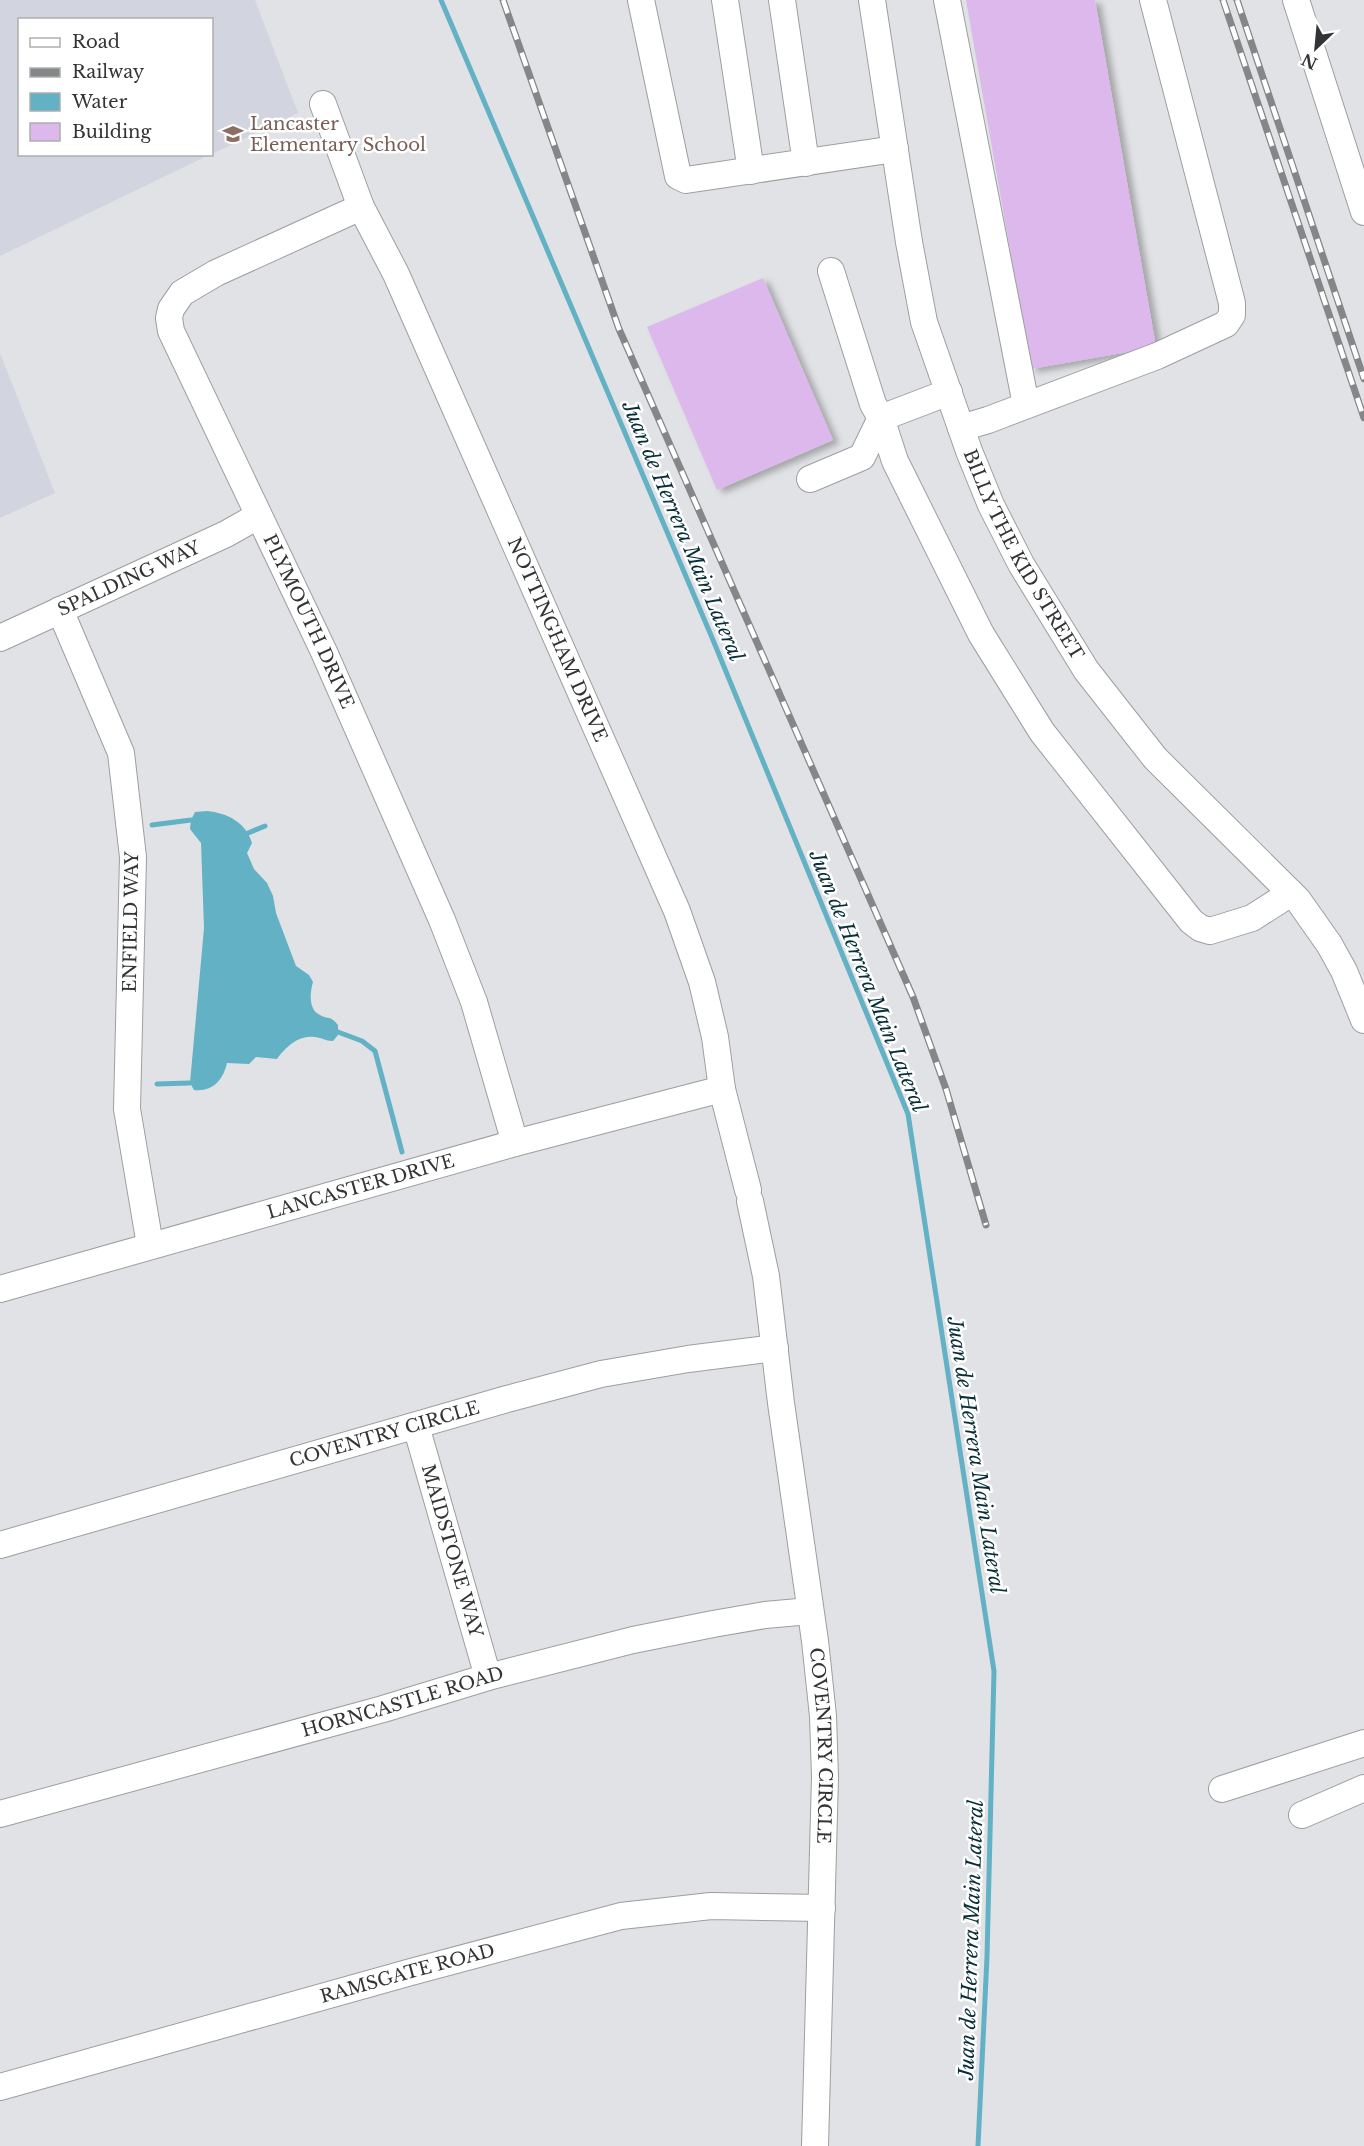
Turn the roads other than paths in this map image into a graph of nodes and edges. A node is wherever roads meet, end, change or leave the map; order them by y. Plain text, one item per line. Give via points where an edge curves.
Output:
1 (641, 0) edge
2 (725, 0) edge
3 (782, 0) edge
4 (872, 0) edge
5 (947, 0) edge
6 (1152, 0) edge
7 (1296, 0) edge
8 (323, 104) dead end
9 (895, 149) junction
10 (806, 163) junction
11 (751, 171) junction
12 (361, 207) junction
13 (1364, 212) edge
14 (831, 271) dead end
15 (949, 392) junction
16 (1026, 405) junction
17 (881, 418) junction
18 (961, 428) junction
19 (810, 478) dead end
20 (258, 516) junction
21 (60, 610) junction
22 (0, 638) edge
23 (1291, 893) junction
24 (1364, 1020) edge
25 (722, 1089) junction
26 (515, 1143) junction
27 (150, 1245) junction
28 (766, 1276) joint
29 (0, 1289) edge
30 (775, 1348) junction
31 (416, 1426) junction
32 (0, 1545) edge
33 (810, 1611) junction
34 (488, 1677) junction
35 (1364, 1743) edge
36 (1364, 1788) edge
37 (1222, 1789) dead end
38 (0, 1814) edge
39 (1302, 1815) dead end
40 (822, 1908) junction
41 (0, 2087) edge
42 (815, 2146) edge

1 - 11 street via 678,176 686,180
2 - 11 street
3 - 10 street
4 - 9 street, BILLY THE KID STREET
5 - 16 street
6 - 16 street via 1232,315 1226,324 1157,356
7 - 13 street
8 - 12 street, NOTTINGHAM DRIVE
9 - 10 street
9 - 15 street, BILLY THE KID STREET via 924,322
10 - 11 street
12 - 20 street, PLYMOUTH DRIVE via 216,273 182,293 171,309 171,331
12 - 25 street, NOTTINGHAM DRIVE via 401,285 677,911 702,982
14 - 17 street via 873,404
15 - 17 street
15 - 18 street, BILLY THE KID STREET
16 - 18 street
17 - 19 street via 862,457
17 - 23 street via 895,461 987,644 1042,732 1191,921 1210,931 1252,918
18 - 23 street, BILLY THE KID STREET via 1021,564 1086,670 1155,758
20 - 21 street, SPALDING WAY
20 - 26 street, PLYMOUTH DRIVE via 324,652 442,920 474,1002
21 - 22 street, SPALDING WAY
21 - 27 street, ENFIELD WAY via 121,753 134,857 128,1110
23 - 24 street, BILLY THE KID STREET via 1329,944
25 - 26 street, LANCASTER DRIVE
25 - 28 street, NOTTINGHAM DRIVE
26 - 27 street, LANCASTER DRIVE
27 - 29 street, LANCASTER DRIVE
28 - 30 street, COVENTRY CIRCLE
30 - 31 street, COVENTRY CIRCLE via 601,1374
30 - 33 street, COVENTRY CIRCLE
31 - 32 street, COVENTRY CIRCLE
31 - 34 street, MAIDSTONE WAY
33 - 34 street, HORNCASTLE ROAD via 690,1628
33 - 40 street, COVENTRY CIRCLE via 823,1716
34 - 38 street, HORNCASTLE ROAD
35 - 37 street
36 - 39 street
40 - 41 street, RAMSGATE ROAD via 711,1906 621,1916
40 - 42 street, COVENTRY CIRCLE

